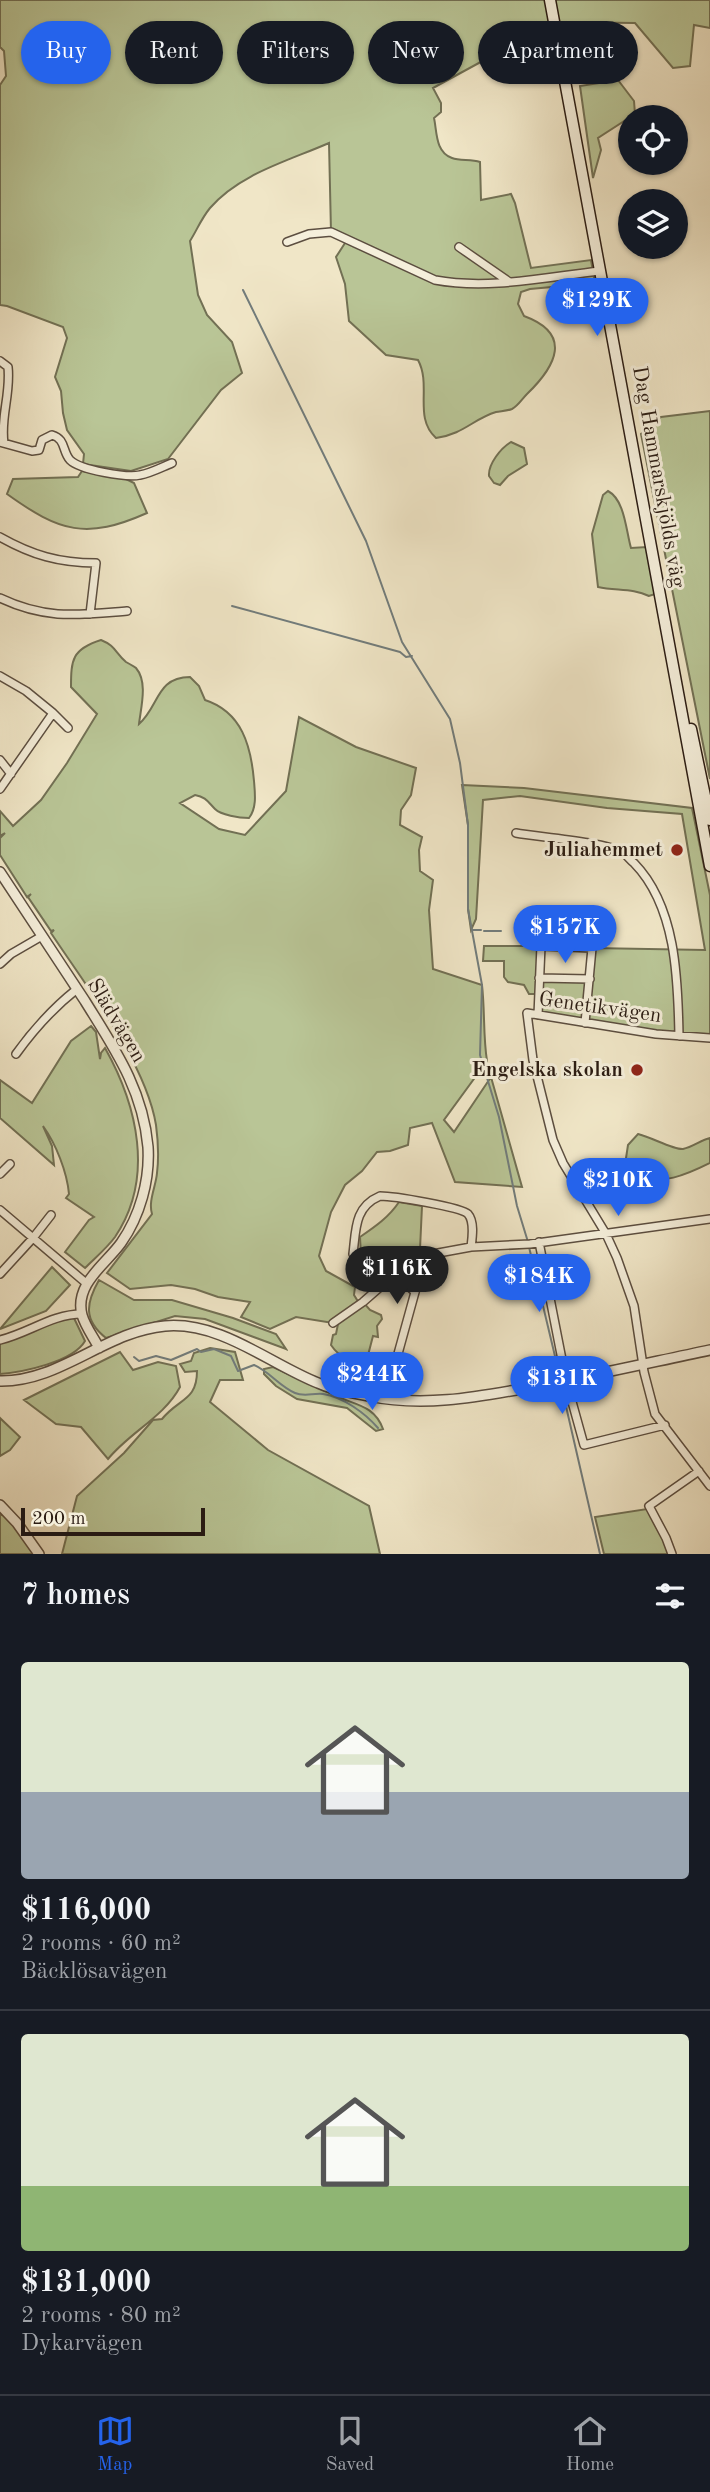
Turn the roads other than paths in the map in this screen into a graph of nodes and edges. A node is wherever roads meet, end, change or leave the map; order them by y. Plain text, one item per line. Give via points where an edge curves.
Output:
1 (550, 0) edge
2 (287, 242) dead end
3 (459, 247) dead end
4 (600, 271) junction
5 (508, 282) junction
6 (0, 361) edge
7 (2, 443) edge
8 (172, 463) dead end
9 (0, 537) edge
10 (0, 598) edge
11 (127, 611) dead end
12 (90, 614) junction
13 (0, 676) edge
14 (53, 713) junction
15 (68, 728) dead end
16 (0, 760) edge
17 (11, 775) junction
18 (0, 789) edge
19 (708, 826) edge
20 (516, 833) dead end
21 (710, 866) edge
22 (0, 872) edge
23 (42, 936) junction
24 (0, 964) edge
25 (539, 978) junction
26 (590, 979) junction
27 (77, 989) junction
28 (538, 1015) junction
29 (585, 1023) junction
30 (679, 1035) junction
31 (710, 1038) edge
32 (16, 1054) dead end
33 (10, 1164) dead end
34 (0, 1174) edge
35 (0, 1210) edge
36 (51, 1215) dead end
37 (710, 1219) edge
38 (606, 1234) junction
39 (33, 1238) junction
40 (539, 1242) junction
41 (471, 1247) junction
42 (354, 1254) dead end
43 (422, 1256) junction
44 (0, 1274) edge
45 (396, 1275) junction
46 (86, 1283) junction
47 (415, 1292) junction
48 (82, 1314) junction
49 (333, 1323) dead end
50 (0, 1340) edge
51 (99, 1348) junction
52 (710, 1350) edge
53 (396, 1362) dead end
54 (644, 1368) junction
55 (566, 1380) junction
56 (0, 1381) edge
57 (664, 1425) junction
58 (699, 1471) junction
59 (710, 1486) edge
60 (0, 1505) edge
61 (39, 1554) edge
62 (672, 1554) edge

1 - 4 main road, Dag Hammarskjölds väg
2 - 5 street via 331,232 435,280
3 - 5 street
4 - 5 street
4 - 19 main road, Dag Hammarskjölds väg via 674,671
6 - 7 street via 8,367 9,380
7 - 8 street via 39,450 42,440 52,435 59,437 71,460 81,466 131,476
9 - 12 street via 50,559 96,563
10 - 12 street via 35,612
11 - 12 street
13 - 14 street
14 - 15 street
14 - 17 street
16 - 17 street
17 - 18 street
19 - 21 main road, Dag Hammarskjölds väg
20 - 30 street via 622,852 646,876 664,911
22 - 23 street, Slädvägen
23 - 24 street
23 - 27 street, Slädvägen
25 - 26 street, Genetikvägen
25 - 26 street via 541,947 592,948
25 - 28 street
26 - 29 street
27 - 32 street via 36,1026
27 - 46 street, Slädvägen via 124,1063 140,1104 148,1149 147,1177 132,1223
28 - 29 street, Genetikvägen
28 - 38 street, Genetikvägen via 527,1013 533,1060 553,1140
29 - 30 street, Genetikvägen
30 - 31 street, Genetikvägen
33 - 34 street
35 - 39 street
36 - 39 street
37 - 38 street
38 - 40 street
38 - 54 street, Genetikvägen via 634,1306
39 - 44 street
39 - 46 street
40 - 41 street
40 - 55 street
41 - 42 street via 467,1213 380,1196 362,1208
41 - 43 street
43 - 45 street
43 - 47 street
45 - 47 street
45 - 49 street
46 - 48 street
47 - 53 street
48 - 50 street via 65,1314
48 - 51 street
51 - 55 street via 164,1326 204,1330 319,1384 389,1400 457,1399
51 - 56 street via 56,1369
52 - 54 street
54 - 55 street
54 - 57 street, Genetikvägen via 652,1406
55 - 57 street via 584,1445
57 - 58 street, Genetikvägen
58 - 59 street, Genetikvägen
58 - 62 street via 649,1506
60 - 61 street

